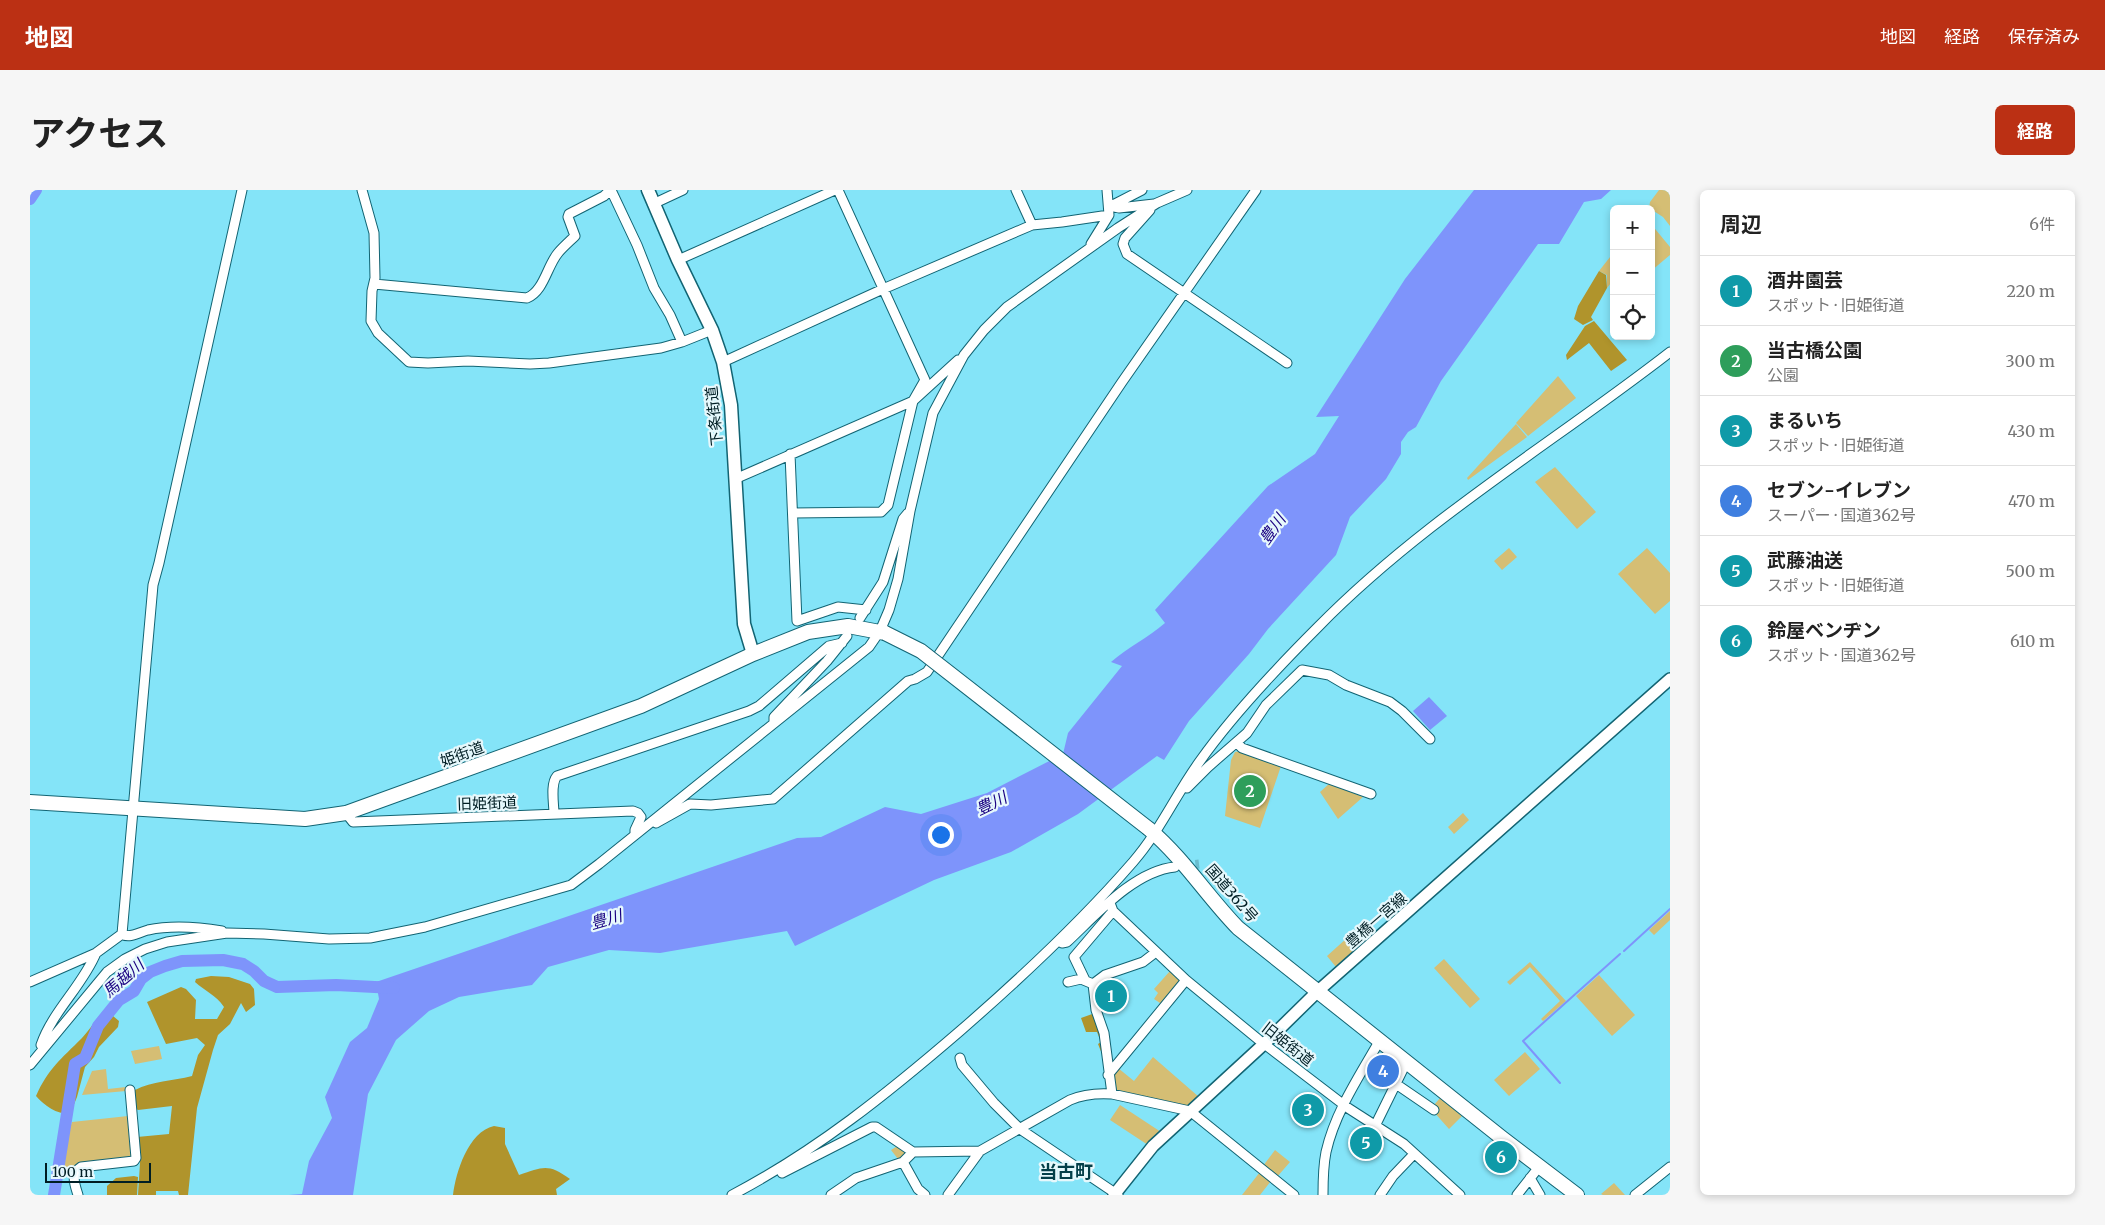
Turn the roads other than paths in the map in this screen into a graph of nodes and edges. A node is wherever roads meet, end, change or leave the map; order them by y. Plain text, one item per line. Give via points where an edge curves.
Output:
1 (242, 190) edge
2 (362, 190) edge
3 (610, 190) edge
4 (648, 190) edge
5 (683, 190) edge
6 (837, 190) edge
7 (1016, 190) edge
8 (1108, 190) edge
9 (1142, 190) edge
10 (1187, 190) edge
11 (1256, 190) edge
12 (653, 204) junction
13 (1154, 205) junction
14 (1109, 211) junction
15 (1032, 224) junction
16 (1087, 250) junction
17 (678, 260) junction
18 (374, 284) junction
19 (883, 289) junction
20 (1183, 294) junction
21 (712, 330) junction
22 (682, 342) junction
23 (1670, 352) edge
24 (964, 355) junction
25 (723, 362) junction
26 (1287, 364) dead end
27 (913, 401) junction
28 (790, 454) junction
29 (735, 479) junction
30 (910, 511) junction
31 (793, 513) junction
32 (882, 632) junction
33 (753, 654) junction
34 (1670, 679) edge
35 (774, 723) junction
36 (1430, 739) dead end
37 (1236, 743) junction
38 (1371, 794) dead end
39 (1176, 799) junction
40 (30, 802) edge
41 (134, 808) junction
42 (346, 814) junction
43 (554, 814) junction
44 (648, 825) junction
45 (1152, 831) junction
46 (635, 835) junction
47 (1175, 866) tunnel mouth
48 (1111, 907) junction
49 (122, 934) junction
50 (227, 934) junction
51 (1058, 943) junction
52 (1156, 952) junction
53 (96, 953) junction
54 (1186, 980) junction
55 (30, 982) edge
56 (1068, 982) dead end
57 (1089, 982) junction
58 (1318, 990) junction
59 (1380, 1040) junction
60 (1265, 1043) junction
61 (41, 1050) junction
62 (960, 1058) dead end
63 (1406, 1062) junction
64 (30, 1065) edge
65 (1108, 1075) junction
66 (1396, 1084) junction
67 (130, 1090) dead end
68 (1112, 1094) junction
69 (1344, 1104) junction
70 (1434, 1110) dead end
71 (1190, 1111) junction
72 (1376, 1124) junction
73 (1020, 1129) junction
74 (980, 1151) junction
75 (913, 1152) junction
76 (1414, 1154) junction
77 (903, 1162) junction
78 (1670, 1167) edge
79 (1535, 1172) junction
80 (766, 1176) junction
81 (1116, 1194) edge
82 (78, 1195) edge
83 (732, 1195) edge
84 (831, 1195) edge
85 (924, 1195) edge
86 (948, 1195) edge
87 (1294, 1195) edge
88 (1323, 1195) edge
89 (1380, 1195) edge
90 (1460, 1195) edge
91 (1517, 1195) edge
92 (1540, 1195) edge
93 (1577, 1195) edge
94 (1635, 1195) edge

1 - 41 street via 166,535 152,585
2 - 18 street via 374,233
3 - 18 street via 569,214 575,236 557,254 538,288 527,298
3 - 22 street
4 - 12 main road, 下条街道
5 - 12 street
6 - 17 street
6 - 19 street
7 - 15 street
8 - 14 street
9 - 14 street
10 - 13 street
11 - 20 street
12 - 17 main road, 下条街道
13 - 14 street
13 - 16 street
13 - 20 street via 1125,238 1124,249
14 - 15 street via 1062,222
14 - 16 street
15 - 19 street
16 - 24 street via 1007,307
17 - 21 main road, 下条街道
18 - 22 street via 373,328 409,362 468,360 530,364 661,348
19 - 25 street
19 - 27 street via 925,380
20 - 26 street
20 - 44 street via 927,672 908,681 773,799 690,804 662,821
21 - 22 street
21 - 25 main road, 下条街道
23 - 39 street via 1379,570 1320,625 1234,719 1199,762
24 - 27 street
24 - 30 street via 933,413
25 - 29 main road, 下条街道 via 731,404
27 - 28 street
27 - 31 street via 888,505 881,512
28 - 29 street
28 - 31 street
29 - 33 main road, 下条街道 via 744,624
30 - 31 street via 903,519 883,582 863,614 838,607 797,621
30 - 32 street via 898,579
32 - 33 highway, 姫街道 via 848,626 821,629
32 - 35 street
32 - 45 highway, 国道362号, bridge via 927,656
33 - 42 highway, 姫街道 via 633,709
34 - 58 main road, 豊橋一宮線
35 - 43 street via 774,717 844,640 829,646 749,711 558,776 554,780
35 - 44 street
36 - 37 street via 1390,702 1329,675 1302,670 1266,705
37 - 38 street via 1242,748
37 - 39 street
39 - 45 street
40 - 41 highway, 姫街道
41 - 42 highway, 姫街道 via 305,819
41 - 49 street
42 - 43 street, 旧姫街道 via 353,822
43 - 46 street, 旧姫街道 via 633,811 641,816
44 - 46 street
45 - 51 street via 1134,860
45 - 58 highway, 国道362号 via 1186,865 1238,928
46 - 50 street via 571,884 425,927 354,939
47 - 48 street via 1144,876
48 - 51 street via 1067,942
48 - 52 street, 旧姫街道
48 - 57 street via 1074,957
49 - 50 street via 128,936 172,927 209,929
49 - 53 street
50 - 61 street via 167,942 125,959 101,978
51 - 80 street via 901,1081 808,1152
52 - 54 street, 旧姫街道
52 - 57 street via 1144,962
53 - 55 street
53 - 61 street via 43,1039
54 - 60 street, 旧姫街道
54 - 65 street
56 - 57 street
57 - 65 street via 1104,1033
58 - 59 highway, 国道362号
58 - 60 main road, 豊橋一宮線
59 - 63 highway, 国道362号
59 - 69 street
60 - 69 street, 旧姫街道
60 - 71 main road, 豊橋一宮線
61 - 64 street
62 - 73 street via 962,1065 994,1103
63 - 66 street
63 - 79 highway, 国道362号
65 - 68 street
66 - 70 street
66 - 72 street
67 - 82 street via 136,1158 134,1161 81,1167 74,1177
68 - 71 street
68 - 73 street via 1080,1096
69 - 72 street, 旧姫街道
69 - 88 street via 1326,1150
71 - 81 main road, 豊橋一宮線 via 1153,1146
71 - 87 street
72 - 76 street, 旧姫街道
73 - 74 street
73 - 81 street
74 - 75 street
74 - 86 street
75 - 77 street
75 - 80 street via 872,1127 774,1177
76 - 89 street
76 - 90 street, 旧姫街道
77 - 84 street via 856,1178
77 - 85 street
78 - 94 street
79 - 91 street
79 - 92 street
79 - 93 highway, 国道362号
80 - 83 street

